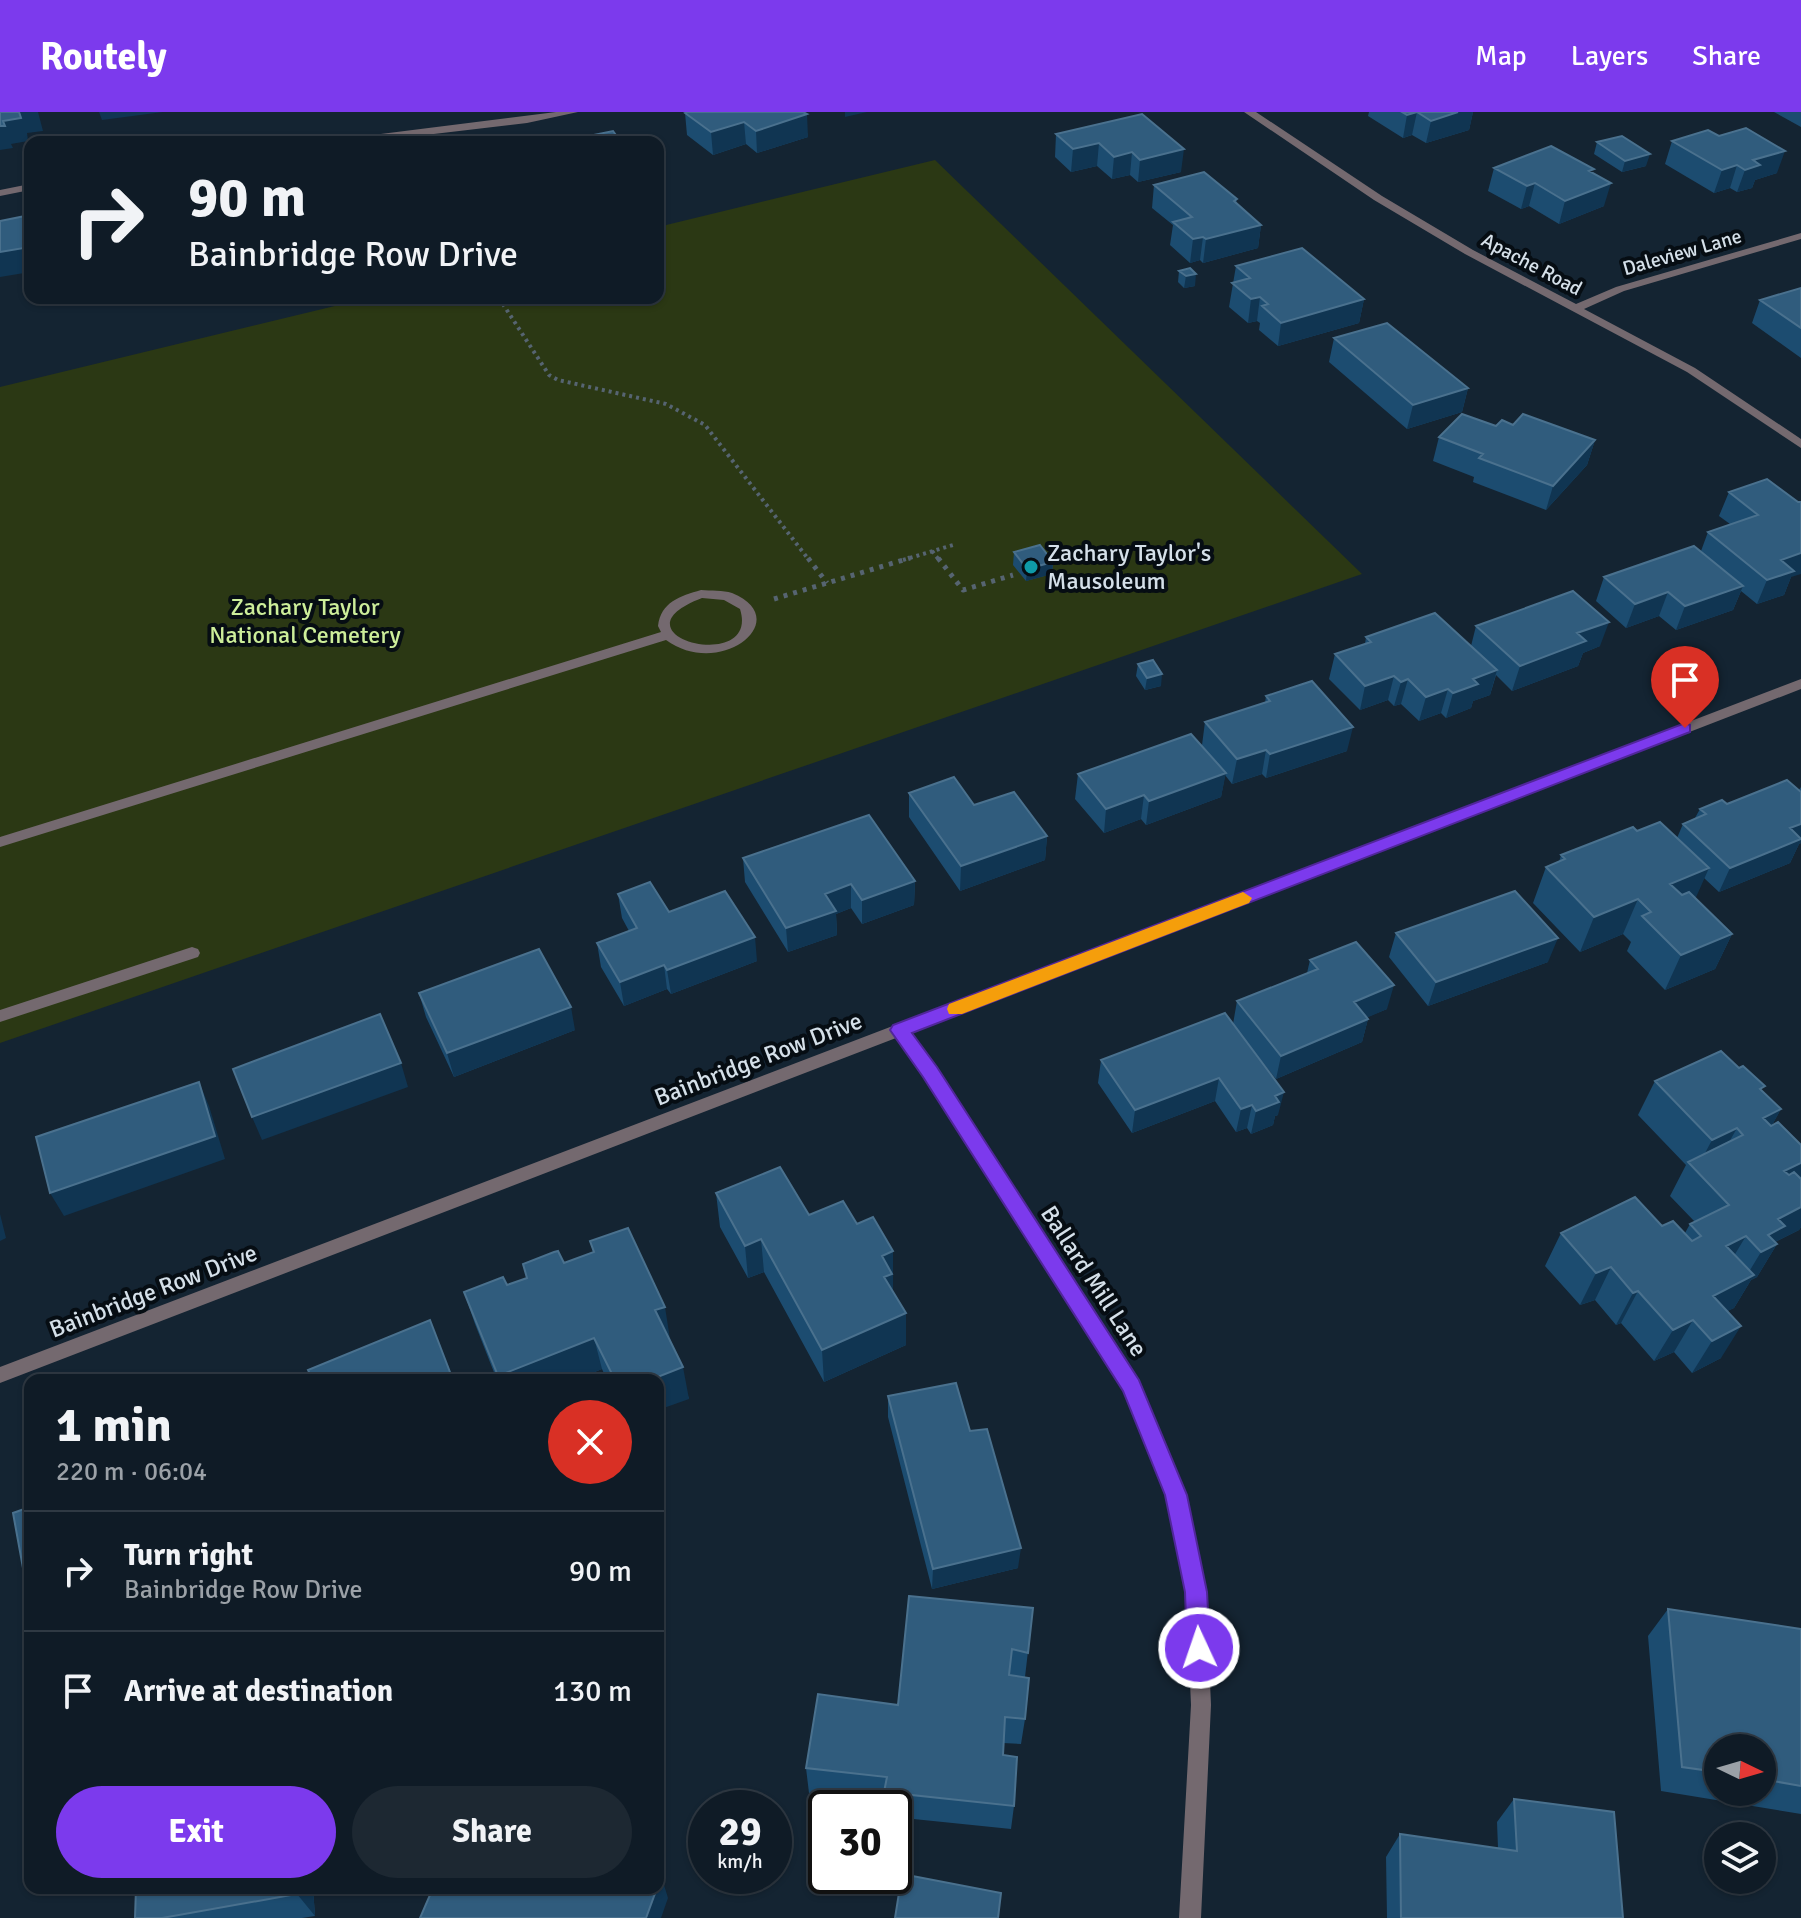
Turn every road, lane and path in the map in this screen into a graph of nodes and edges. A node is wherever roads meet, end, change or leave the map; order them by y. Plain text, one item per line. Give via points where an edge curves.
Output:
1 (573, 112) edge
2 (1249, 112) edge
3 (387, 136) edge
4 (24, 188) edge
5 (0, 193) edge
6 (1801, 236) edge
7 (503, 304) edge
8 (1576, 308) junction
9 (1801, 444) edge
10 (953, 545) dead end
11 (932, 551) junction
12 (1013, 575) dead end
13 (827, 583) junction
14 (746, 607) junction
15 (667, 635) junction
16 (1801, 684) edge
17 (0, 842) edge
18 (192, 953) dead end
19 (0, 1016) edge
20 (899, 1030) junction
21 (0, 1375) edge
22 (1190, 1918) edge

1 - 3 street
2 - 8 street, Apache Road via 1391,206
4 - 5 street
6 - 8 street, Daleview Lane via 1620,289
7 - 13 path via 549,375 666,404 705,425
8 - 9 street, Apache Road via 1691,370
10 - 11 path
11 - 12 path via 963,590
11 - 13 path
13 - 14 path
14 - 15 street via 727,596 687,597 663,618
14 - 15 street via 746,633 726,646 698,650
15 - 17 street
16 - 20 street, Bainbridge Row Drive
18 - 19 street
20 - 21 street, Bainbridge Row Drive
20 - 22 street, Ballard Mill Lane via 1131,1386 1176,1495 1196,1592 1201,1705

